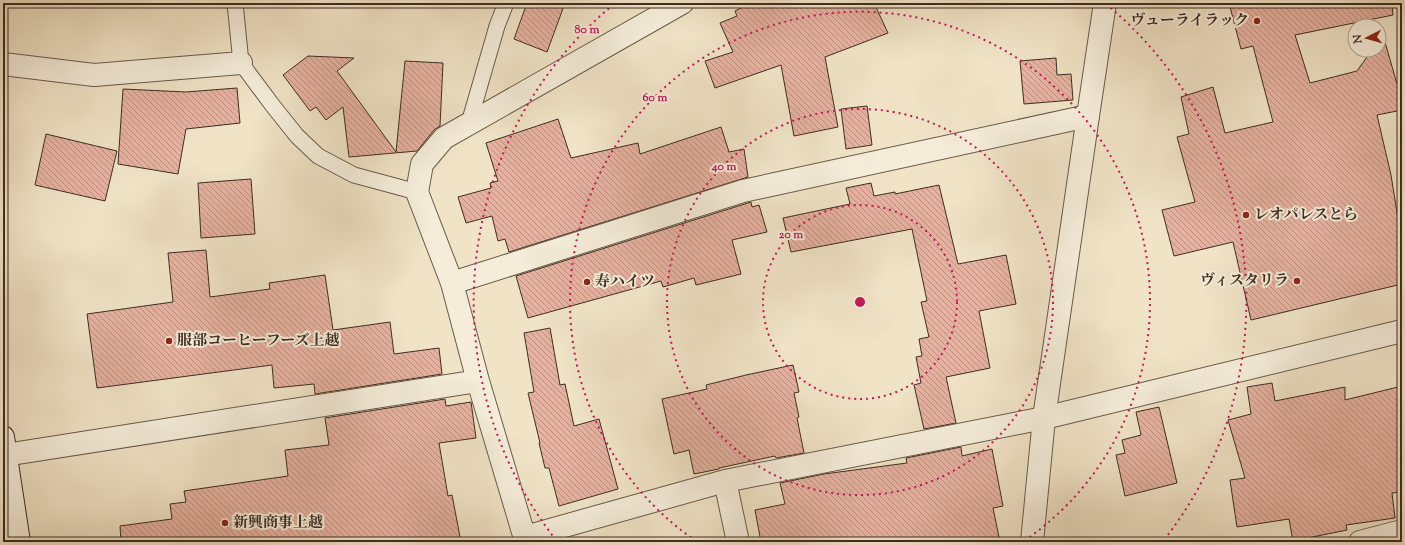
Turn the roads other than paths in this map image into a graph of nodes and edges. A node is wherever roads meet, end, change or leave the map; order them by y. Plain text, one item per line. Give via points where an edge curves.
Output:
1 (235, 3) edge
2 (506, 3) edge
3 (682, 3) edge
4 (1105, 3) edge
5 (241, 63) junction
6 (3, 64) edge
7 (1088, 116) junction
8 (470, 124) junction
9 (417, 192) junction
10 (452, 283) junction
11 (1402, 332) edge
12 (478, 381) junction
13 (1044, 418) junction
14 (4, 446) edge
15 (725, 481) junction
16 (7, 494) edge
17 (1402, 531) edge
18 (525, 539) edge
19 (19, 542) edge
20 (738, 542) edge
21 (1032, 542) edge
22 (1360, 542) edge

1 - 5 lane
2 - 8 lane
3 - 8 street
4 - 7 street
5 - 6 street via 94,75
5 - 9 lane via 297,136 318,156 354,175
7 - 10 street via 743,191
7 - 13 street
8 - 9 street via 444,138 422,164
9 - 10 street
10 - 12 street
11 - 13 street
12 - 14 street
12 - 18 street
13 - 15 street
13 - 21 street
14 - 16 street
15 - 18 street
15 - 20 street
16 - 19 street
17 - 22 street

